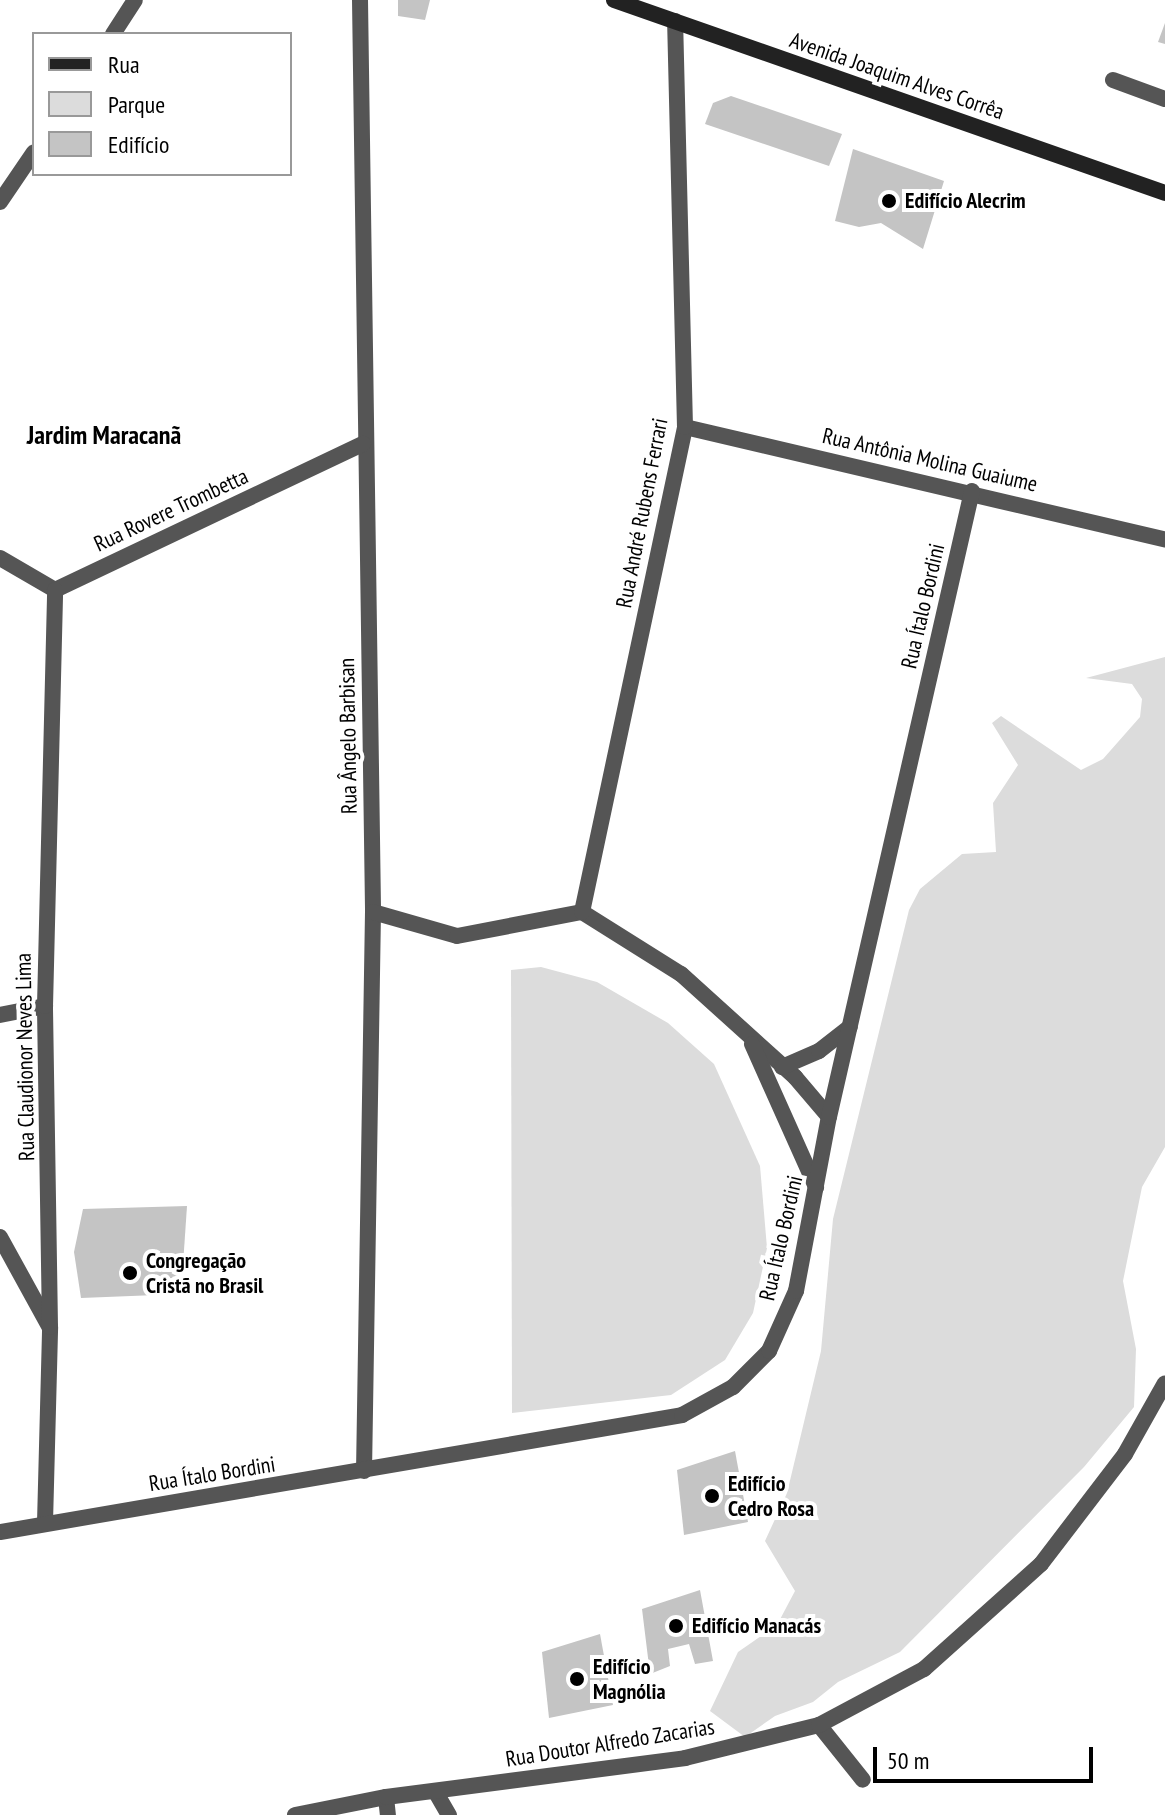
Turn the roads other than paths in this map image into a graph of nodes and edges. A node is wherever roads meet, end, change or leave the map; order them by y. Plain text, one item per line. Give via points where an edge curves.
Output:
1 (135, 0) edge
2 (360, 0) edge
3 (614, 0) edge
4 (675, 21) junction
5 (114, 32) edge
6 (1113, 80) dead end
7 (1165, 99) edge
8 (32, 155) edge
9 (1165, 193) edge
10 (0, 202) edge
11 (685, 427) junction
12 (363, 444) junction
13 (972, 491) junction
14 (1165, 540) edge
15 (0, 558) edge
16 (55, 590) junction
17 (373, 912) junction
18 (582, 912) junction
19 (45, 1006) junction
20 (0, 1015) edge
21 (850, 1027) junction
22 (751, 1043) junction
23 (782, 1067) junction
24 (829, 1117) junction
25 (816, 1187) junction
26 (0, 1237) edge
27 (50, 1327) junction
28 (1165, 1383) edge
29 (364, 1471) junction
30 (45, 1523) junction
31 (0, 1532) edge
32 (819, 1725) junction
33 (863, 1780) dead end
34 (435, 1791) junction
35 (386, 1797) junction
36 (295, 1815) edge
37 (388, 1815) edge
38 (449, 1815) edge

1 - 5 street
2 - 12 street, Rua Ângelo Barbisan
3 - 4 main road, Avenida Joaquim Alves Corrêa
4 - 9 main road, Avenida Joaquim Alves Corrêa
4 - 11 street, Rua André Rubens Ferrari
6 - 7 street
8 - 10 street
11 - 13 street, Rua Antônia Molina Guaiume
11 - 18 street, Rua André Rubens Ferrari
12 - 16 street, Rua Rovere Trombetta
12 - 17 street, Rua Ângelo Barbisan
13 - 14 street, Rua Antônia Molina Guaiume
13 - 21 street, Rua Ítalo Bordini
15 - 16 street
16 - 19 street, Rua Claudionor Neves Lima
17 - 18 street via 457,936
17 - 29 street, Rua Ângelo Barbisan
18 - 22 street via 681,974
19 - 20 street
19 - 27 street, Rua Claudionor Neves Lima
21 - 23 street via 819,1051
21 - 24 street, Rua Ítalo Bordini
22 - 23 street
22 - 25 street
23 - 24 street
24 - 25 street, Rua Ítalo Bordini
25 - 29 street, Rua Ítalo Bordini via 785,1320 769,1351 733,1387 682,1415
26 - 27 street
27 - 30 street, Rua Claudionor Neves Lima
28 - 32 street, Rua Doutor Alfredo Zacarias via 1125,1454 1041,1564 924,1669
29 - 30 street, Rua Ítalo Bordini
30 - 31 street, Rua Ítalo Bordini
32 - 33 street
32 - 34 street, Rua Doutor Alfredo Zacarias via 685,1758
34 - 35 street, Rua Doutor Alfredo Zacarias
34 - 38 street
35 - 36 street, Rua Doutor Alfredo Zacarias
35 - 37 street

